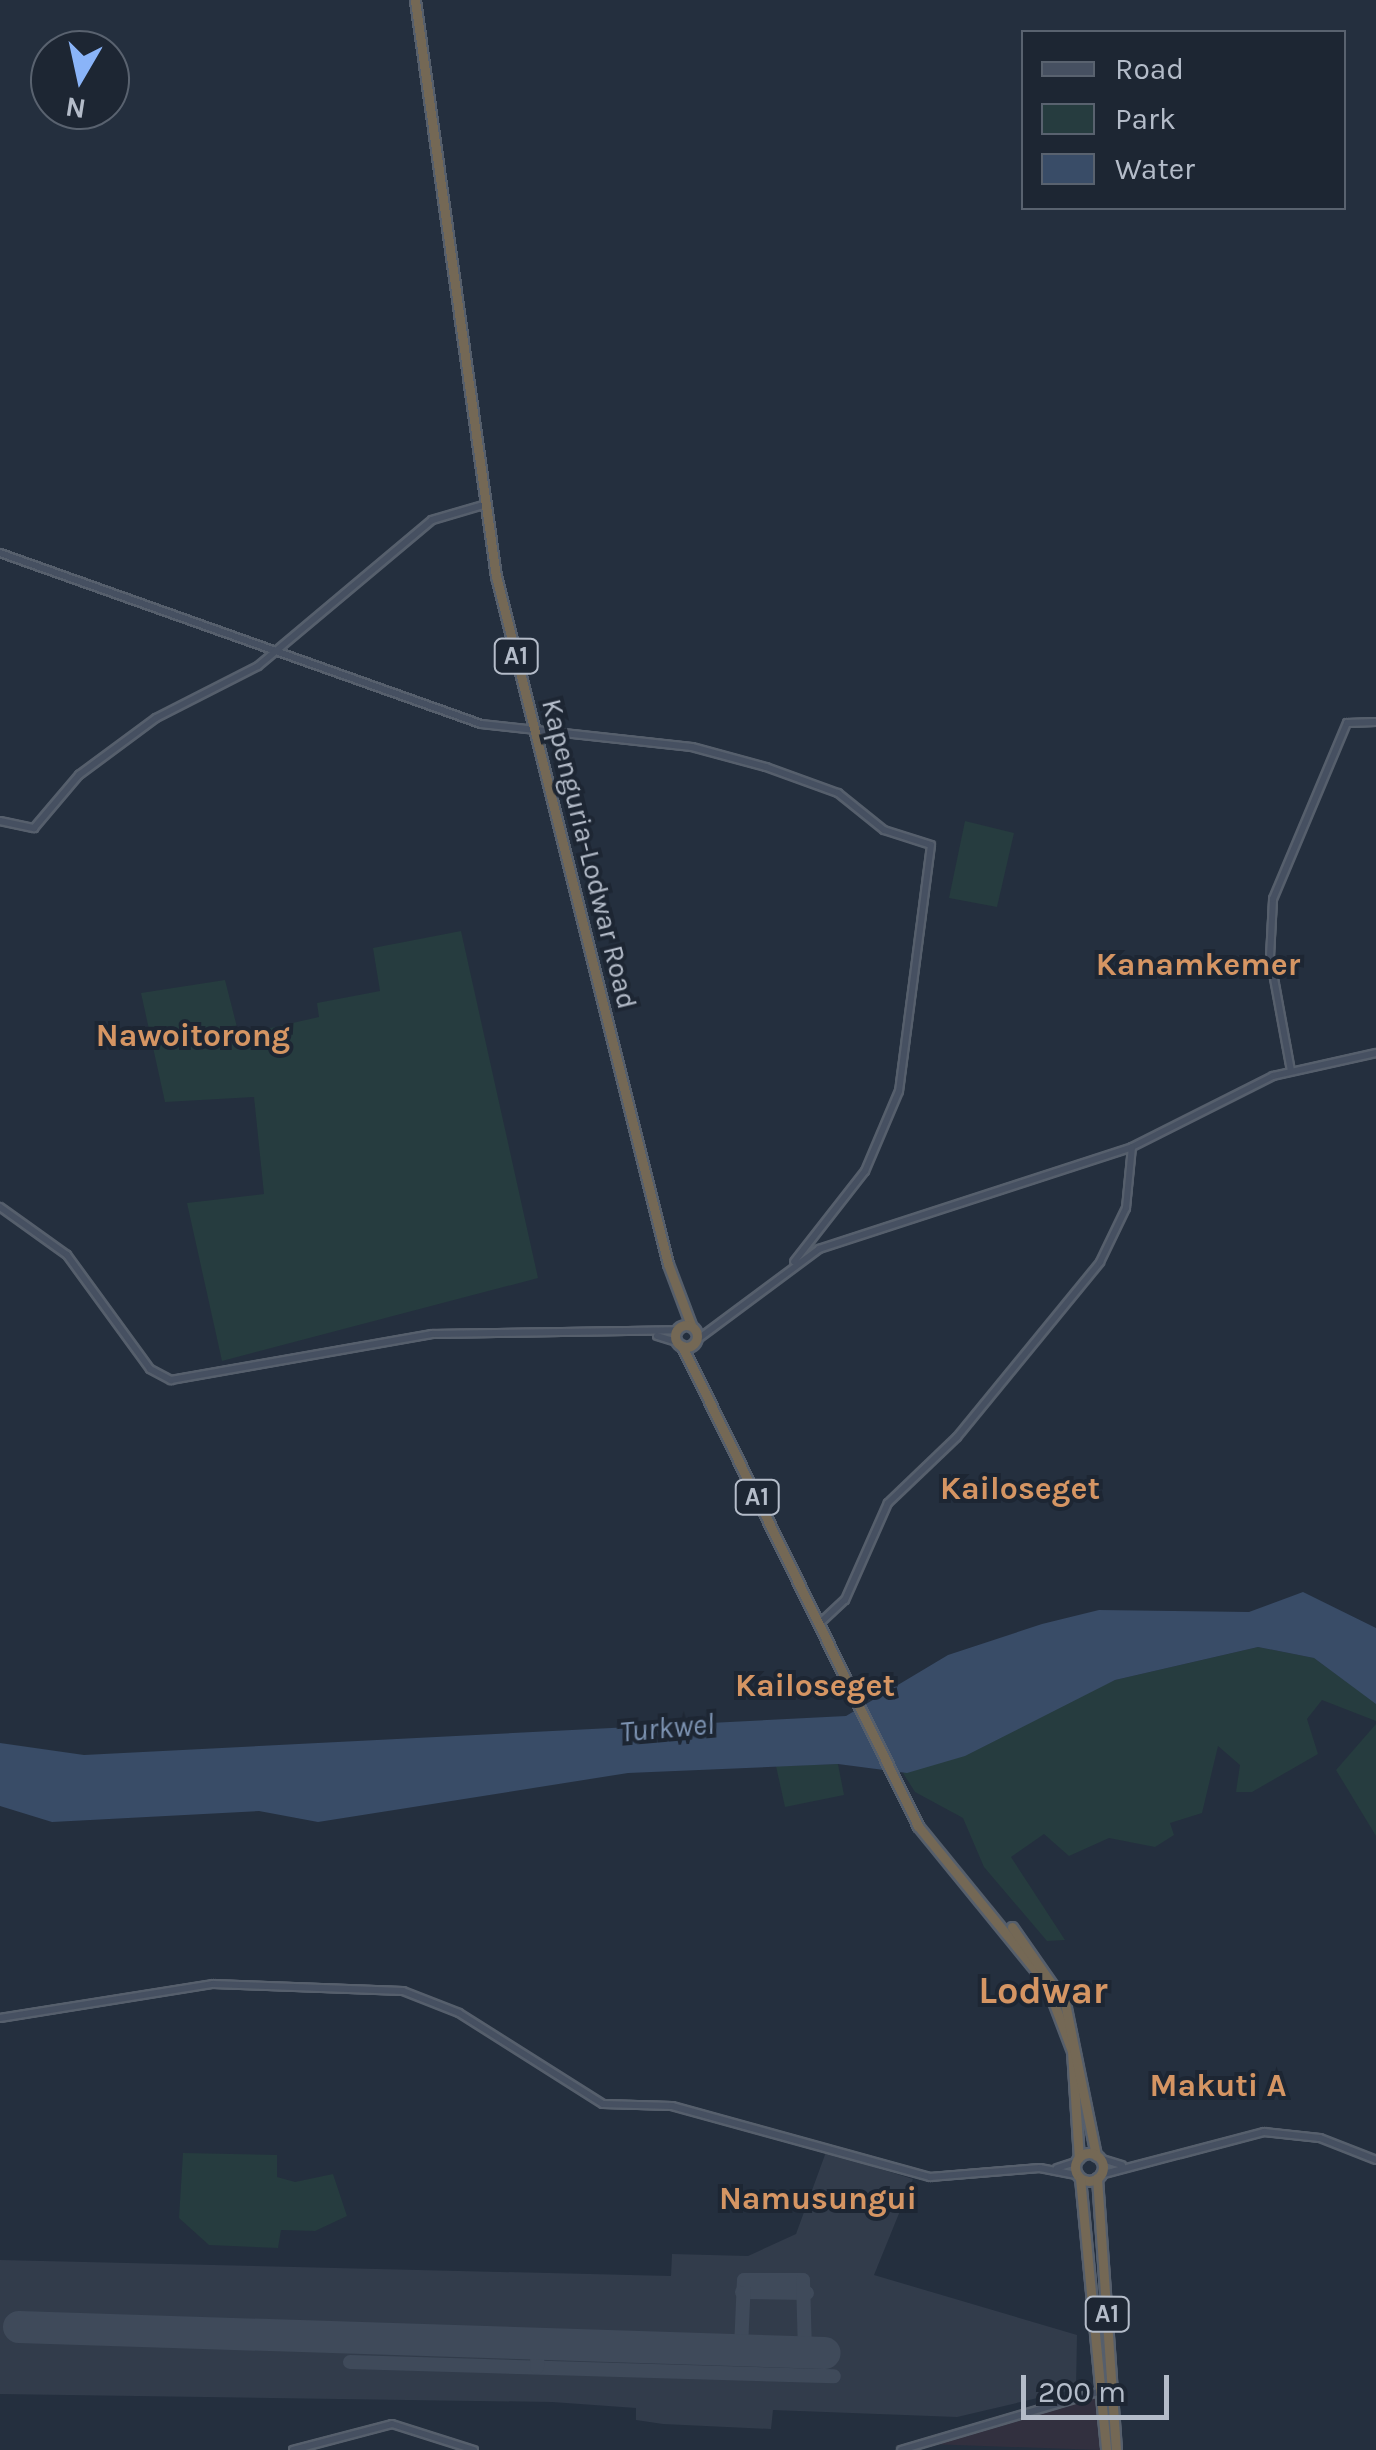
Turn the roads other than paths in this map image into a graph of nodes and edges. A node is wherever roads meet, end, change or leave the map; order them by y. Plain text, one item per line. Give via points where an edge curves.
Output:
1 (415, 0) edge
2 (483, 505) junction
3 (0, 554) edge
4 (274, 652) junction
5 (1376, 722) edge
6 (537, 737) junction
7 (0, 821) edge
8 (1376, 1053) edge
9 (1291, 1071) junction
10 (1132, 1146) junction
11 (0, 1207) edge
12 (794, 1262) junction
13 (84, 1277) junction
14 (78, 1287) dead end
15 (678, 1300) junction
16 (711, 1325) junction
17 (692, 1326) junction
18 (677, 1329) junction
19 (651, 1334) junction
20 (697, 1340) junction
21 (680, 1344) junction
22 (698, 1369) junction
23 (820, 1622) junction
24 (987, 1906) junction
25 (0, 2018) edge
26 (1098, 2157) junction
27 (1078, 2160) junction
28 (1376, 2160) edge
29 (1123, 2165) junction
30 (1056, 2168) junction
31 (1079, 2176) junction
32 (1099, 2176) junction
33 (1103, 2390) junction
34 (292, 2450) edge
35 (474, 2450) edge
36 (901, 2450) edge
37 (1106, 2450) edge
38 (1116, 2450) edge

1 - 2 highway, Kapenguria-Lodwar Road / A1
2 - 4 street via 432,520
2 - 6 highway, Kapenguria-Lodwar Road / A1
3 - 4 street
4 - 6 street
4 - 7 street via 91,765 34,828
5 - 9 street via 1347,723 1274,892 1270,957
6 - 12 street via 566,732 716,752 838,793 884,830 931,845 894,1105 865,1171
6 - 15 highway, Kapenguria-Lodwar Road / A1
8 - 9 street
9 - 10 street
10 - 12 street
10 - 23 street via 1126,1208 1100,1262 957,1437 888,1503 845,1600
11 - 13 street
12 - 16 street
13 - 14 street
13 - 19 street via 150,1369 172,1380 432,1334
15 - 17 highway, Kapenguria-Lodwar Road / A1
15 - 18 highway, Kapenguria-Lodwar Road / A1
16 - 17 street
16 - 20 street
17 - 18 highway
17 - 20 highway, Kapenguria-Lodwar Road
18 - 19 street
18 - 21 highway, Kapenguria-Lodwar Road
19 - 21 street
20 - 21 highway
20 - 22 highway, A1
21 - 22 highway, A1
22 - 23 highway, A1
23 - 24 highway, A1 via 938,1855
24 - 26 highway, A1 via 1038,1956 1066,2003
24 - 27 highway, A1 via 1046,1983 1069,2040
25 - 30 street via 213,1984 402,1991 460,2013 603,2104 672,2106 930,2177
26 - 27 highway
26 - 29 street
26 - 32 highway, A1
27 - 30 street
27 - 31 highway, A1
28 - 29 street via 1320,2138 1264,2132
29 - 32 street
30 - 31 street
31 - 32 highway
31 - 33 highway, A1
32 - 38 highway, A1
33 - 36 street
33 - 37 highway, A1
34 - 35 street via 384,2424

